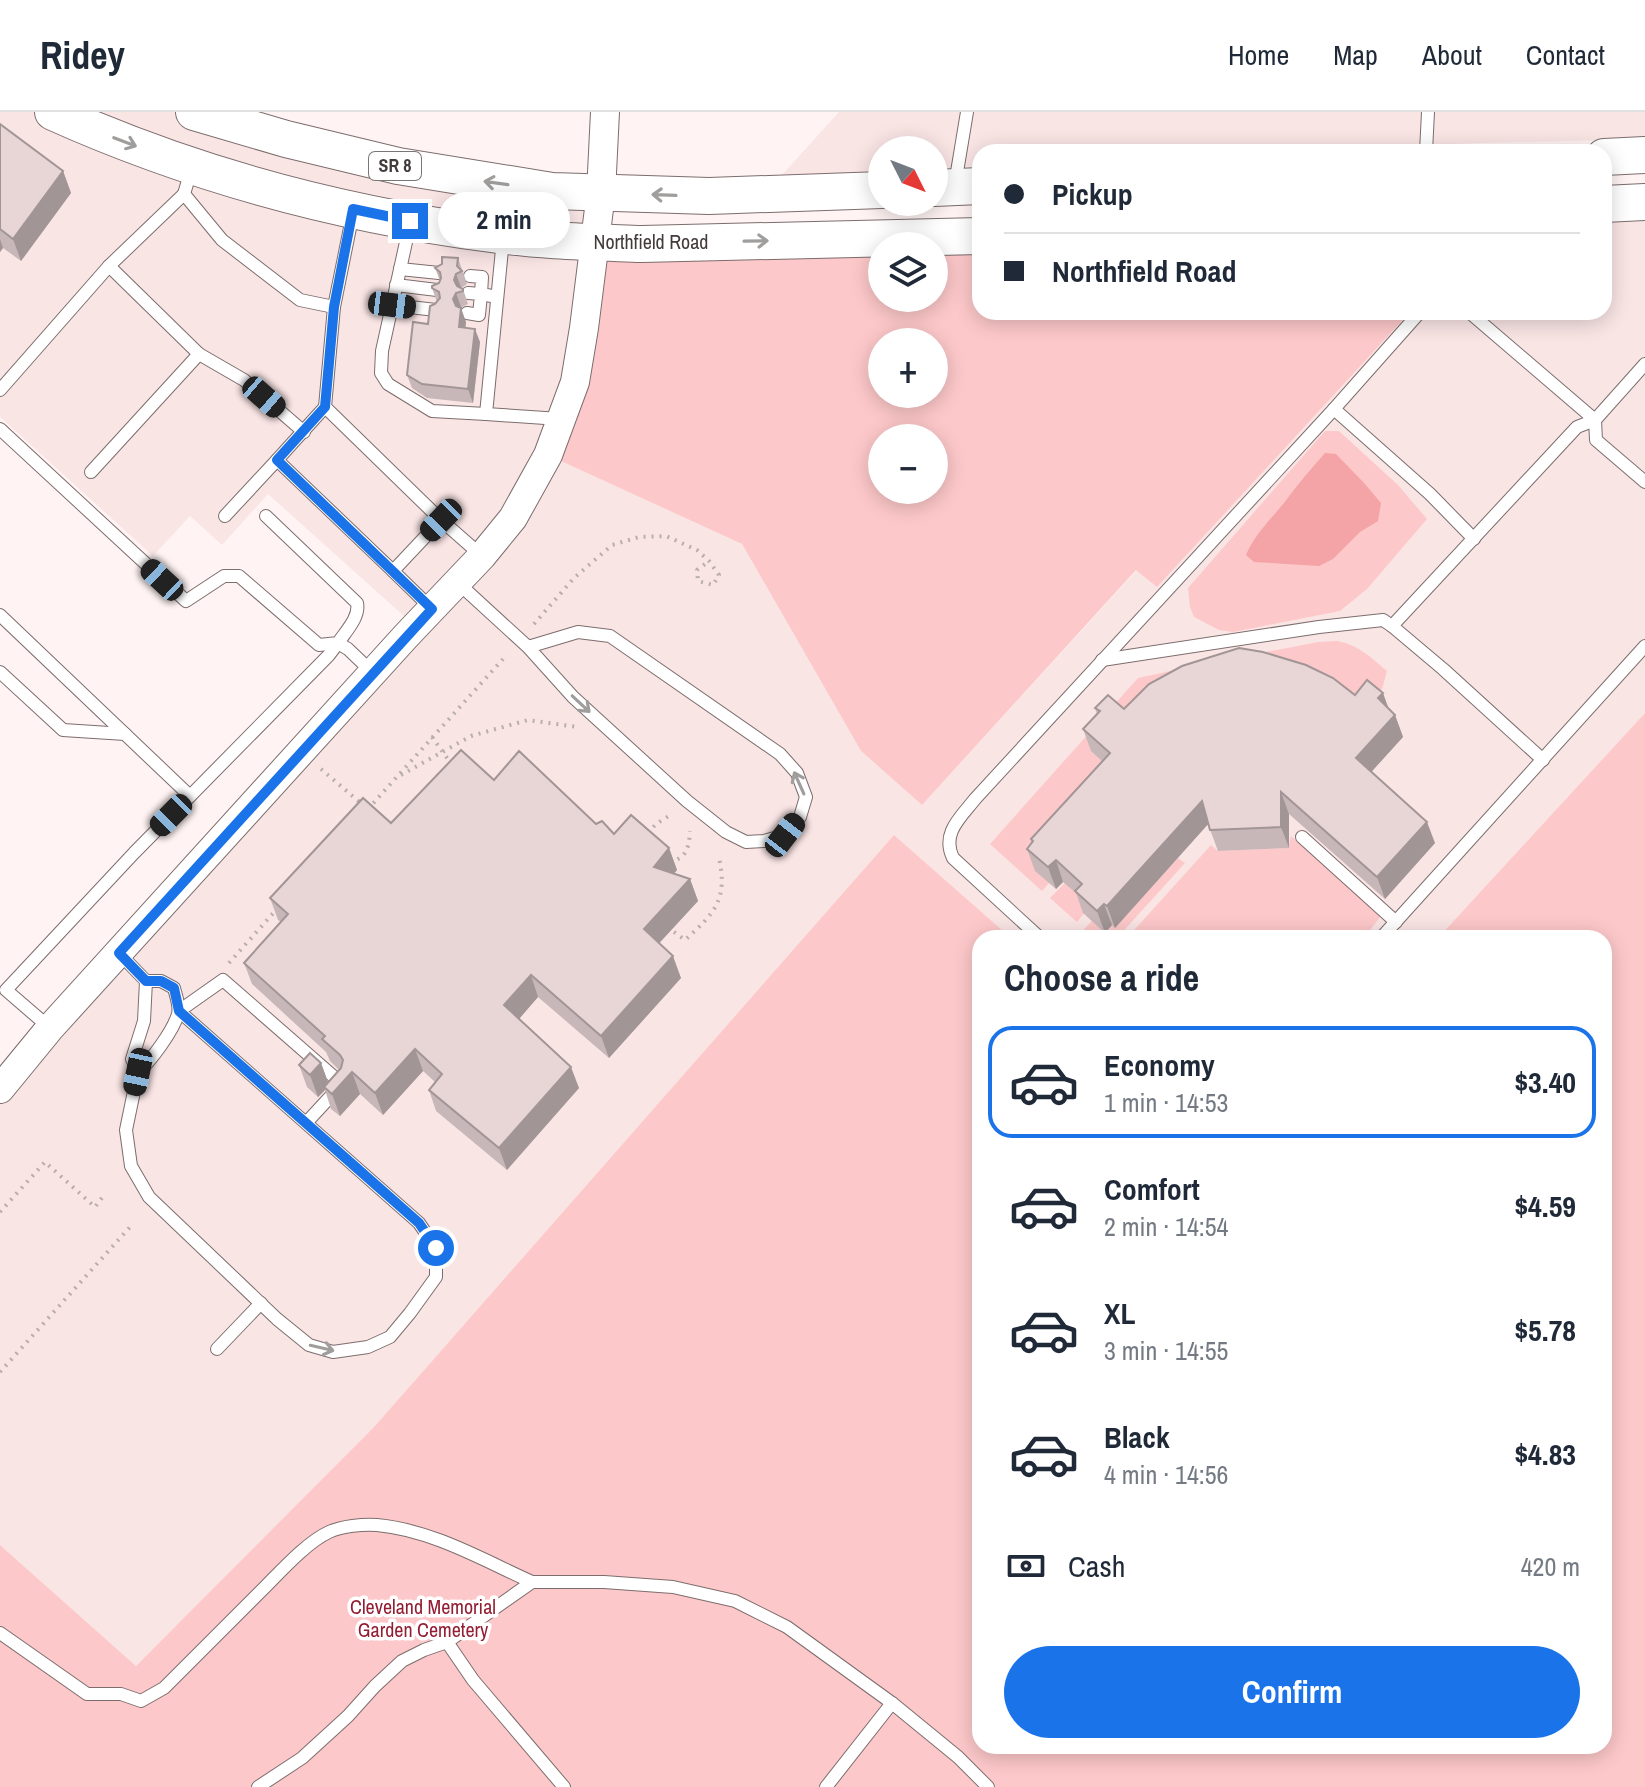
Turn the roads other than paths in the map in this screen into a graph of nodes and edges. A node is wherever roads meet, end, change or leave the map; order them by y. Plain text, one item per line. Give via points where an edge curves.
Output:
1 (53, 112) edge
2 (194, 112) edge
3 (605, 112) edge
4 (967, 112) edge
5 (1428, 112) edge
6 (1426, 144) edge
7 (1645, 155) edge
8 (1612, 157) edge
9 (188, 180) junction
10 (956, 187) edge
11 (868, 190) edge
12 (601, 193) junction
13 (1645, 202) edge
14 (1612, 204) edge
15 (353, 209) junction
16 (410, 221) junction
17 (503, 235) junction
18 (972, 236) edge
19 (594, 242) junction
20 (109, 266) junction
21 (400, 269) junction
22 (439, 273) edge
23 (470, 276) dead end
24 (396, 285) junction
25 (437, 290) edge
26 (475, 294) junction
27 (497, 297) junction
28 (392, 305) junction
29 (334, 307) junction
30 (436, 310) edge
31 (467, 313) dead end
32 (1413, 320) edge
33 (1478, 320) edge
34 (199, 354) junction
35 (1645, 364) edge
36 (0, 390) edge
37 (325, 407) junction
38 (1334, 409) junction
39 (486, 414) junction
40 (563, 419) junction
41 (1595, 420) junction
42 (0, 429) edge
43 (304, 432) junction
44 (277, 460) junction
45 (91, 472) dead end
46 (1645, 482) edge
47 (225, 516) dead end
48 (266, 516) dead end
49 (441, 520) junction
50 (1474, 539) junction
51 (482, 556) junction
52 (393, 571) junction
53 (457, 582) junction
54 (432, 609) junction
55 (0, 615) edge
56 (1392, 626) junction
57 (338, 643) junction
58 (1645, 646) edge
59 (528, 647) junction
60 (1102, 660) junction
61 (0, 672) edge
62 (373, 673) junction
63 (125, 734) junction
64 (1543, 760) junction
65 (190, 796) junction
66 (1302, 837) edge
67 (1396, 922) junction
68 (1031, 930) edge
69 (1388, 930) edge
70 (119, 953) junction
71 (146, 981) junction
72 (3, 994) edge
73 (179, 1011) junction
74 (50, 1028) junction
75 (138, 1072) junction
76 (0, 1089) edge
77 (306, 1123) junction
78 (261, 1303) junction
79 (217, 1349) dead end
80 (532, 1582) junction
81 (0, 1633) edge
82 (447, 1642) junction
83 (892, 1703) junction
84 (258, 1787) edge
85 (564, 1787) edge
86 (826, 1787) edge
87 (988, 1787) edge

1 -> 9 main road, Northfield Road via 124,142
12 -> 2 main road, SR 8 via 552,191 398,166
3 - 12 street
4 - 10 lane
5 - 6 lane
7 - 8 main road
9 - 15 main road, Northfield Road
9 - 20 lane
9 - 29 lane via 222,240 300,300
11 -> 12 main road, SR 8 via 709,196
12 - 19 street
13 - 14 main road
15 - 16 main road, Northfield Road
15 - 29 lane
16 - 17 main road, Northfield Road
16 - 21 lane
17 - 19 main road, Northfield Road
17 - 27 lane
19 -> 18 main road, Northfield Road
19 - 40 street via 575,382
20 - 34 lane
20 - 36 lane
21 - 22 lane
21 - 24 lane
23 - 26 lane via 482,277
24 - 25 lane
24 - 28 lane
26 - 27 lane
26 - 31 lane via 479,315
27 - 39 lane
28 - 30 lane
28 - 39 lane via 382,351 381,373 388,384 432,411
29 - 37 lane
32 - 38 lane
33 - 41 lane
34 - 43 lane via 244,380
34 - 45 lane
35 - 41 lane
37 - 43 lane
37 - 49 lane
38 - 50 lane
38 - 60 lane
39 - 40 lane
40 - 51 street via 513,518
41 - 46 lane via 1596,440
41 - 50 lane via 1577,427
42 - 57 lane via 186,601 224,576 239,576 319,645
43 - 44 lane
44 - 47 lane
44 - 52 lane
48 - 57 lane via 357,603 356,616
49 - 51 lane
49 - 52 lane
50 - 56 lane
51 - 53 street
52 - 54 lane
53 - 54 street
53 - 59 lane
54 - 62 street
55 - 63 lane
56 - 60 lane via 1383,620 1319,627
56 - 64 lane
57 - 62 lane
57 - 65 lane
58 - 64 lane
59 -> 59 lane via 573,697 726,832 746,842 764,841 785,835 800,817 806,797 797,773 780,754 610,636 578,632
60 - 68 lane via 975,799 948,838 953,858
61 - 63 lane via 63,730
62 - 70 street
63 - 65 lane
64 - 67 lane
65 - 72 lane
66 - 67 lane
67 - 69 lane
70 - 71 lane
70 - 74 street
71 - 73 lane via 174,988
71 - 75 lane via 144,1021 132,1059
72 - 74 lane
73 - 75 lane
73 - 77 lane
73 - 77 lane via 223,980 342,1084
74 - 76 street
75 - 78 lane via 126,1130 131,1166 149,1197
78 -> 77 lane via 309,1345 333,1352 368,1347 390,1337 436,1277 436,1248 419,1223
78 - 79 lane
80 - 81 lane via 408,1530 375,1525 330,1531 288,1564 164,1688 141,1701 121,1694 87,1694
80 - 82 lane
80 - 83 lane via 673,1587 735,1601 787,1627
82 - 84 lane via 402,1661 302,1758
82 - 85 lane
83 - 86 lane
83 - 87 lane

